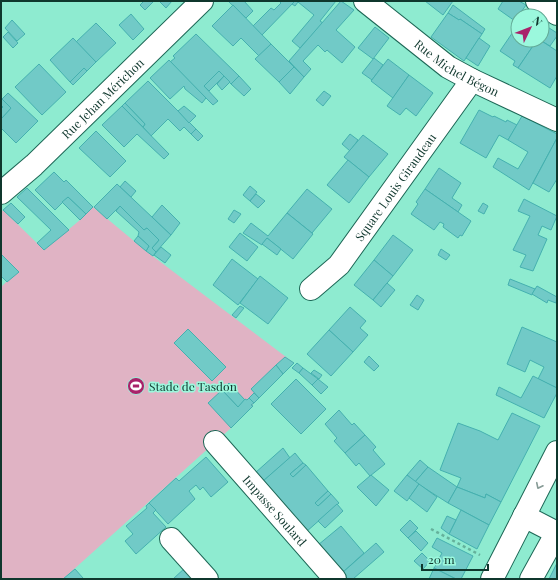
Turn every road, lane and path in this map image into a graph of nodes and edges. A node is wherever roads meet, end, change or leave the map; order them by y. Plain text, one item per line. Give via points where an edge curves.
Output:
1 (202, 1) edge
2 (365, 1) edge
3 (537, 1) edge
4 (557, 14) edge
5 (472, 80) junction
6 (557, 120) edge
7 (1, 193) edge
8 (311, 289) dead end
9 (215, 442) dead end
10 (557, 452) edge
11 (524, 516) junction
12 (557, 533) edge
13 (171, 539) dead end
14 (207, 579) edge
15 (335, 579) edge
16 (492, 579) edge
17 (531, 579) edge

1 - 7 street, Rue Jehan Mérichon via 34,165
2 - 5 street, Rue Michel Bégon via 448,67
3 - 4 street
5 - 6 street, Rue Michel Bégon
5 - 8 street, Square Louis Giraudeau via 339,265
9 - 15 street, Impasse Soulard
10 -> 11 street
11 - 12 street
11 - 16 street
12 - 17 street
13 - 14 street

